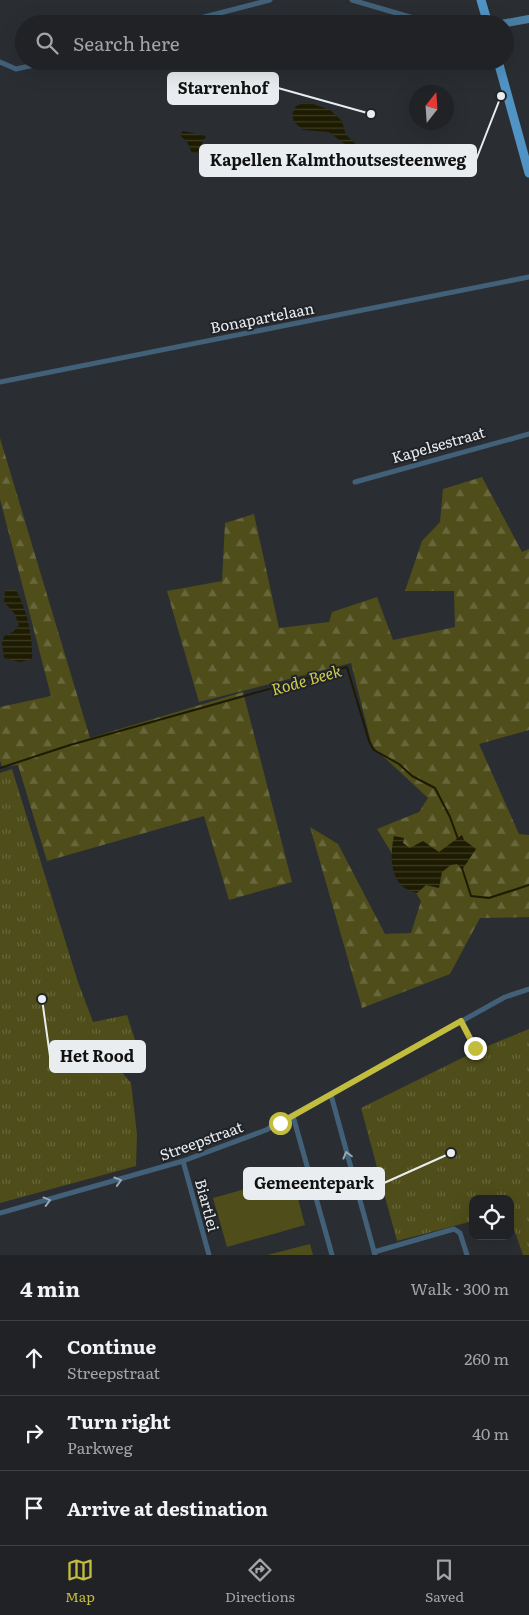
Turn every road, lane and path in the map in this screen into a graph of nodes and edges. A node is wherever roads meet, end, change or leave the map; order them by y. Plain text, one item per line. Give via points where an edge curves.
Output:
1 (270, 0) edge
2 (352, 0) edge
3 (481, 0) edge
4 (212, 15) edge
5 (403, 15) edge
6 (485, 15) edge
7 (529, 19) edge
8 (514, 22) edge
9 (0, 62) edge
10 (15, 69) edge
11 (500, 70) edge
12 (529, 173) edge
13 (529, 276) edge
14 (0, 382) edge
15 (529, 434) edge
16 (355, 482) dead end
17 (529, 989) edge
18 (461, 1021) junction
19 (475, 1048) dead end
20 (331, 1094) junction
21 (293, 1116) junction
22 (183, 1161) junction
23 (0, 1213) edge
24 (374, 1254) edge
25 (209, 1255) edge
26 (332, 1255) edge
27 (467, 1255) edge

1 - 4 street
2 - 5 street
3 - 6 main road
7 - 8 main road
9 - 10 street
11 - 12 main road
13 - 14 street, Bonapartelaan
15 - 16 street, Kapelsestraat
17 - 18 street, Streepstraat via 505,997
18 - 19 street
18 - 20 street, Streepstraat
20 - 21 street, Streepstraat
24 -> 20 street
21 - 22 street, Streepstraat via 266,1130
21 - 26 street
23 -> 22 street, Streepstraat
22 - 25 street, Biartlei
24 - 27 street via 449,1230 458,1231 462,1236

